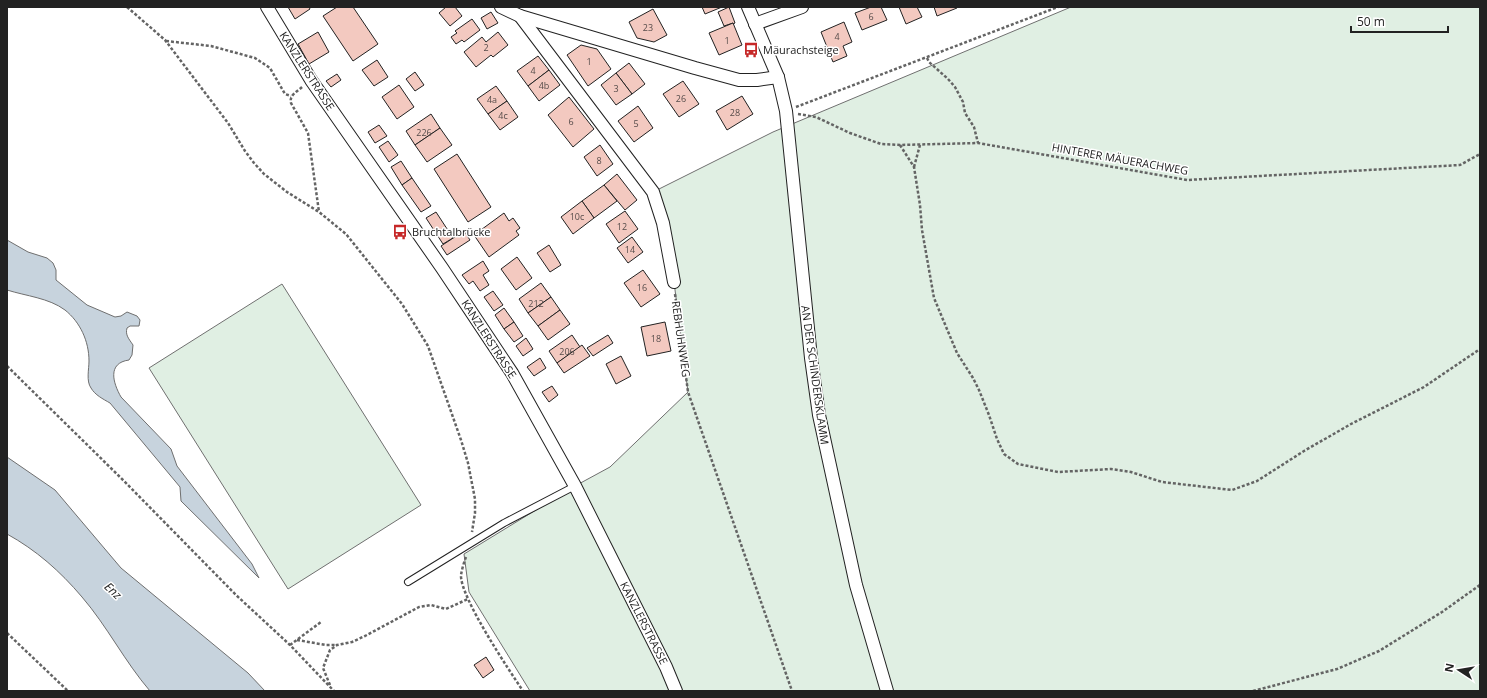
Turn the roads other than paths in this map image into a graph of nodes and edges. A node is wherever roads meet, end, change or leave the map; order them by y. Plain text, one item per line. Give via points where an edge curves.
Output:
1 (266, 7) edge
2 (501, 7) edge
3 (748, 7) edge
4 (802, 7) edge
5 (520, 16) junction
6 (755, 24) junction
7 (778, 77) junction
8 (674, 282) road end
9 (575, 486) junction
10 (408, 582) dead end
11 (676, 691) edge
12 (887, 691) edge

1 - 9 street, KANZLERSTRASSE via 310,80 442,268 512,374
2 - 5 street
3 - 6 street, AN DER SCHINDERSKLAMM
4 - 6 street
5 - 7 street via 739,80
5 - 8 street via 653,192
6 - 7 street, AN DER SCHINDERSKLAMM
7 - 12 street, AN DER SCHINDERSKLAMM via 786,111 819,415 856,585
9 - 10 lane via 504,523
9 - 11 street, KANZLERSTRASSE

